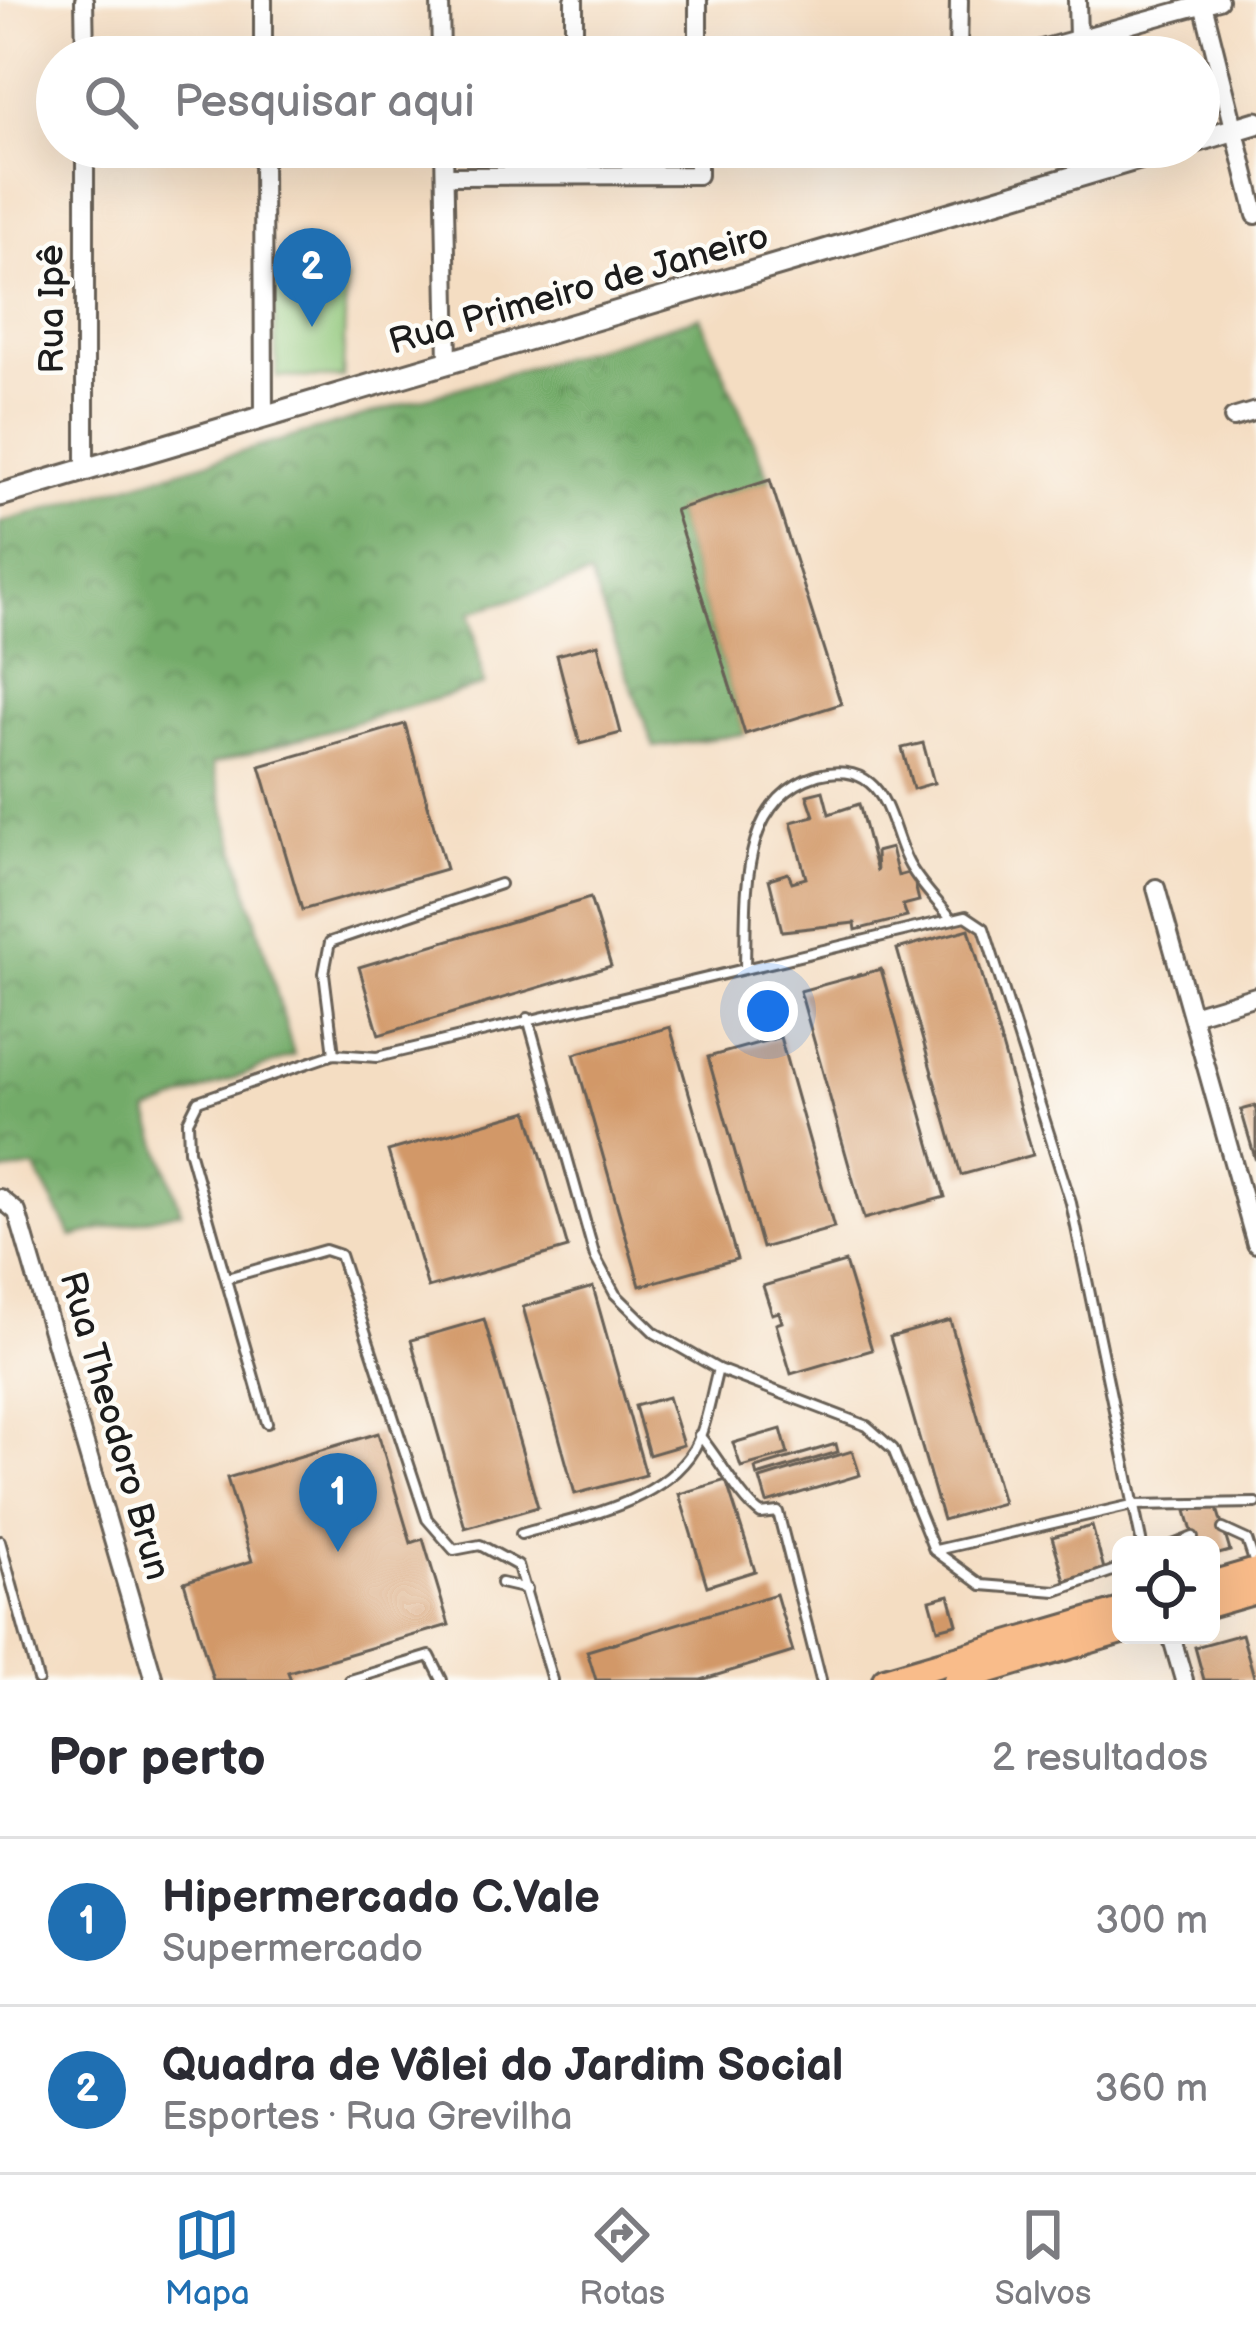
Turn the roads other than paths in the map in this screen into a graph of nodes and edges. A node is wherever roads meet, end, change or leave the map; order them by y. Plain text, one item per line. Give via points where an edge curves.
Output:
1 (85, 0) edge
2 (263, 0) edge
3 (440, 0) edge
4 (574, 0) edge
5 (698, 0) edge
6 (958, 0) edge
7 (1077, 0) edge
8 (1208, 2) edge
9 (85, 36) edge
10 (263, 36) edge
11 (441, 36) edge
12 (574, 36) edge
13 (698, 36) edge
14 (958, 36) edge
15 (1078, 36) edge
16 (1085, 36) edge
17 (1214, 36) edge
18 (1220, 69) edge
19 (1256, 123) edge
20 (1231, 130) junction
21 (1220, 133) edge
22 (85, 168) edge
23 (263, 168) edge
24 (445, 168) edge
25 (574, 168) edge
26 (698, 168) edge
27 (1105, 168) edge
28 (574, 175) junction
29 (445, 176) junction
30 (1256, 215) edge
31 (448, 363) junction
32 (1256, 411) edge
33 (264, 417) junction
34 (1233, 418) dead end
35 (85, 470) junction
36 (0, 495) edge
37 (500, 884) dead end
38 (1156, 889) dead end
39 (951, 917) junction
40 (746, 966) junction
41 (1256, 996) edge
42 (1192, 1015) junction
43 (528, 1018) junction
44 (334, 1054) junction
45 (0, 1198) edge
46 (1256, 1244) edge
47 (227, 1278) junction
48 (718, 1369) junction
49 (267, 1424) dead end
50 (699, 1435) junction
51 (1256, 1502) edge
52 (1132, 1505) junction
53 (1223, 1529) dead end
54 (521, 1534) dead end
55 (1140, 1536) edge
56 (0, 1541) edge
57 (934, 1550) junction
58 (1256, 1570) edge
59 (1112, 1571) edge
60 (1220, 1581) edge
61 (501, 1583) dead end
62 (527, 1589) junction
63 (1256, 1591) edge
64 (1220, 1601) edge
65 (1112, 1616) edge
66 (1112, 1631) edge
67 (1078, 1633) junction
68 (1174, 1644) edge
69 (979, 1663) junction
70 (893, 1679) edge
71 (38, 1680) edge
72 (154, 1680) edge
73 (350, 1680) edge
74 (442, 1680) edge
75 (552, 1680) edge
76 (821, 1680) edge
77 (956, 1680) edge
78 (1184, 1680) edge

1 - 9 street
2 - 10 street
3 - 11 street
4 - 12 street
5 - 13 street
6 - 14 street
7 - 15 street
8 - 16 street
8 - 17 street
18 - 20 street
19 - 20 street
20 - 21 street
20 - 30 street
22 - 35 street, Rua Ipê
23 - 33 street
24 - 29 street
25 - 28 street
26 - 28 street via 698,175
27 - 31 street, Rua Primeiro de Janeiro
28 - 29 street
29 - 31 street
31 - 33 street, Rua Primeiro de Janeiro
32 - 34 street
33 - 35 street, Rua Primeiro de Janeiro
35 - 36 street, Rua Primeiro de Janeiro
37 - 44 lane via 330,942 323,973
38 - 42 street
39 - 40 lane
39 - 40 lane via 907,862 874,785 829,772 793,783 769,806 755,836
39 - 52 lane via 984,928 1072,1203
40 - 43 lane
41 - 42 street
42 - 46 street
43 - 44 lane via 377,1057
43 - 48 lane via 595,1257 615,1294 656,1333
44 - 47 lane via 228,1087 198,1101 188,1121 189,1150
45 - 72 street, Rua Theodoro Brun via 17,1212
47 - 49 lane
47 - 62 lane via 326,1250 340,1255 427,1519 454,1550 480,1545 518,1566
48 - 50 lane
48 - 57 lane via 866,1426 892,1448
50 - 54 lane via 680,1464 623,1504
50 - 76 lane via 749,1506 778,1512
51 - 52 lane
52 - 55 lane
52 - 57 lane
53 - 58 lane via 1246,1540
56 - 71 lane
57 - 59 lane via 982,1585 1012,1591 1056,1591
58 - 60 main road
61 - 62 lane
62 - 75 lane
63 - 64 main road
65 - 67 main road
66 - 67 main road
67 - 69 main road
68 - 78 street
69 - 70 main road
69 - 77 main road
73 - 74 lane via 430,1656

